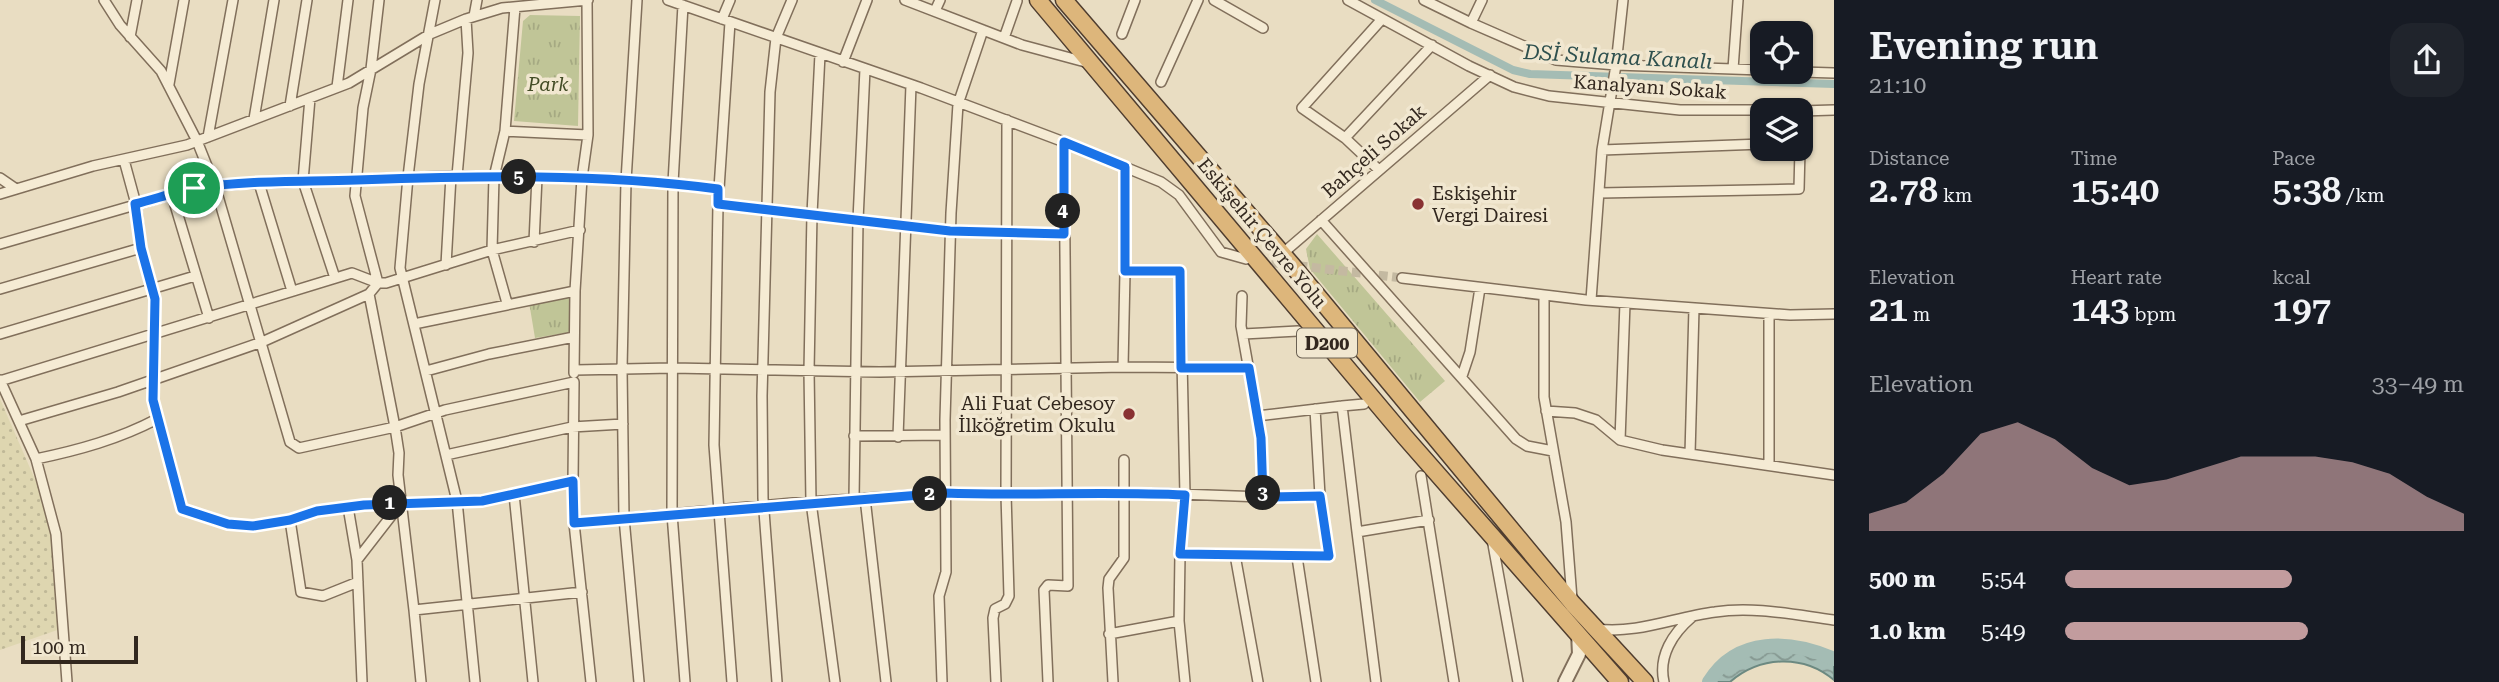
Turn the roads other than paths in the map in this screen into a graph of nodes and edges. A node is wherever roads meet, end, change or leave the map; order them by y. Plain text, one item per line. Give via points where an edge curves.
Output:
1 (104, 0) edge
2 (137, 0) edge
3 (184, 0) edge
4 (233, 0) edge
5 (274, 0) edge
6 (307, 0) edge
7 (348, 0) edge
8 (379, 0) edge
9 (435, 0) edge
10 (477, 0) edge
11 (588, 0) edge
12 (637, 0) edge
13 (668, 0) edge
14 (730, 0) edge
15 (792, 0) edge
16 (867, 0) edge
17 (905, 0) edge
18 (940, 0) edge
19 (1038, 0) edge
20 (1064, 0) edge
21 (1136, 0) edge
22 (1198, 0) edge
23 (1348, 0) edge
24 (1482, 0) edge
25 (1623, 0) edge
26 (1738, 0) edge
27 (1017, 1) edge
28 (1217, 1) edge
29 (1426, 1) edge
30 (520, 4) edge
31 (683, 5) junction
32 (935, 11) junction
33 (470, 18) junction
34 (1382, 19) junction
35 (726, 21) junction
36 (1471, 23) junction
37 (1263, 28) dead end
38 (983, 30) junction
39 (430, 34) junction
40 (1122, 34) dead end
41 (130, 37) junction
42 (776, 38) junction
43 (1004, 38) junction
44 (1432, 46) junction
45 (820, 54) junction
46 (844, 62) junction
47 (1091, 64) junction
48 (372, 69) junction
49 (865, 69) junction
50 (1616, 69) junction
51 (1733, 69) junction
52 (1750, 70) edge
53 (1813, 72) edge
54 (1834, 73) edge
55 (1490, 75) junction
56 (1161, 82) dead end
57 (169, 84) junction
58 (911, 85) junction
59 (337, 87) junction
60 (310, 98) junction
61 (1612, 101) junction
62 (958, 104) junction
63 (290, 106) junction
64 (1750, 110) edge
65 (1834, 110) edge
66 (1813, 111) edge
67 (254, 119) junction
68 (1007, 120) junction
69 (505, 131) junction
70 (587, 135) junction
71 (208, 137) junction
72 (1345, 138) junction
73 (197, 141) junction
74 (1064, 142) junction
75 (1750, 144) edge
76 (1602, 150) junction
77 (124, 160) junction
78 (1800, 161) edge
79 (1125, 167) junction
80 (1379, 170) junction
81 (454, 176) junction
82 (408, 177) junction
83 (494, 177) junction
84 (537, 177) junction
85 (582, 177) junction
86 (0, 178) edge
87 (356, 180) junction
88 (303, 181) junction
89 (626, 181) junction
90 (259, 183) junction
91 (673, 183) junction
92 (215, 186) junction
93 (16, 189) junction
94 (718, 189) junction
95 (1600, 193) junction
96 (0, 194) edge
97 (172, 195) junction
98 (135, 204) junction
99 (718, 204) junction
100 (767, 209) junction
101 (812, 214) junction
102 (858, 220) junction
103 (1321, 220) junction
104 (904, 226) junction
105 (580, 230) junction
106 (950, 231) junction
107 (1007, 234) junction
108 (1064, 234) junction
109 (534, 242) junction
110 (0, 244) edge
111 (141, 248) junction
112 (492, 250) junction
113 (1282, 254) junction
114 (1246, 260) tunnel mouth
115 (446, 265) junction
116 (1125, 271) junction
117 (195, 275) junction
118 (335, 278) junction
119 (402, 278) junction
120 (1402, 278) tunnel mouth
121 (378, 283) junction
122 (152, 288) junction
123 (1480, 288) junction
124 (0, 289) edge
125 (292, 291) junction
126 (575, 291) junction
127 (369, 294) junction
128 (1242, 296) dead end
129 (1544, 296) junction
130 (1591, 300) junction
131 (507, 303) junction
132 (1625, 303) junction
133 (250, 305) junction
134 (1694, 308) junction
135 (1769, 314) junction
136 (1834, 314) edge
137 (209, 318) junction
138 (414, 324) junction
139 (1298, 331) dead end
140 (155, 333) junction
141 (0, 334) edge
142 (1243, 334) junction
143 (574, 337) junction
144 (262, 342) junction
145 (1123, 367) junction
146 (672, 368) junction
147 (1181, 368) junction
148 (1249, 368) junction
149 (622, 369) junction
150 (715, 369) junction
151 (1066, 369) junction
152 (426, 370) junction
153 (575, 370) junction
154 (762, 370) junction
155 (1007, 370) junction
156 (809, 371) junction
157 (855, 372) junction
158 (901, 372) junction
159 (946, 372) junction
160 (1461, 376) junction
161 (154, 378) junction
162 (0, 380) edge
163 (574, 382) junction
164 (1364, 404) dead end
165 (1342, 406) junction
166 (1315, 409) junction
167 (1546, 411) junction
168 (436, 413) junction
169 (1257, 416) junction
170 (157, 419) junction
171 (19, 421) junction
172 (623, 424) junction
173 (572, 427) junction
174 (395, 428) junction
175 (945, 435) junction
176 (854, 436) junction
177 (898, 437) junction
178 (1620, 440) junction
179 (1553, 451) junction
180 (1690, 454) junction
181 (446, 455) junction
182 (36, 459) junction
183 (1124, 460) dead end
184 (1769, 465) junction
185 (1421, 475) dead end
186 (1834, 475) edge
187 (573, 481) junction
188 (945, 493) junction
189 (1125, 493) junction
190 (514, 494) junction
191 (1006, 494) junction
192 (1067, 494) junction
193 (1185, 495) junction
194 (1320, 496) junction
195 (1263, 497) junction
196 (865, 498) junction
197 (853, 499) junction
198 (457, 501) junction
199 (402, 502) junction
200 (811, 502) junction
201 (764, 506) junction
202 (348, 507) junction
203 (719, 511) junction
204 (672, 514) junction
205 (624, 518) junction
206 (290, 520) junction
207 (1429, 520) junction
208 (574, 523) junction
209 (1357, 533) junction
210 (1491, 534) junction
211 (1180, 554) junction
212 (1235, 555) junction
213 (1297, 556) junction
214 (357, 560) junction
215 (358, 582) junction
216 (582, 592) junction
217 (524, 599) junction
218 (1573, 604) junction
219 (468, 605) junction
220 (414, 610) junction
221 (1694, 615) junction
222 (1834, 620) edge
223 (1179, 621) junction
224 (1597, 629) junction
225 (1577, 633) junction
226 (1109, 634) junction
227 (67, 682) edge
228 (362, 682) edge
229 (421, 682) edge
230 (475, 682) edge
231 (533, 682) edge
232 (591, 682) edge
233 (639, 682) edge
234 (685, 682) edge
235 (732, 682) edge
236 (777, 682) edge
237 (835, 682) edge
238 (886, 682) edge
239 (942, 682) edge
240 (996, 682) edge
241 (1048, 682) edge
242 (1113, 682) edge
243 (1185, 682) edge
244 (1258, 682) edge
245 (1316, 682) edge
246 (1376, 682) edge
247 (1454, 682) edge
248 (1518, 682) edge
249 (1564, 682) edge
250 (1620, 682) edge
251 (1644, 682) edge
252 (1664, 682) edge

1 - 41 street
2 - 41 street
3 - 57 street
4 - 71 street
5 - 67 street
6 - 63 street
7 - 59 street
8 - 48 street
9 - 39 street
10 - 33 street
11 - 30 street
11 - 70 street
12 - 89 street
13 - 31 street
14 - 35 street
15 - 42 street
16 - 46 street
17 - 32 street
18 - 32 street
19 - 47 highway, Eskişehir Çevre Yolu / D200
20 - 113 highway, Eskişehir Çevre Yolu / D200
21 - 40 street
22 - 56 street
23 - 34 street, Kanalyanı Sokak
24 - 36 street
25 - 50 street
26 - 51 street
27 - 43 street
28 - 37 street
29 - 36 street
30 - 33 street
30 - 69 street
31 - 35 street
31 - 91 street
32 - 38 street
33 - 39 street
33 - 81 street
34 - 44 street, Kanalyanı Sokak
34 - 72 street via 1302,108
35 - 42 street
35 - 94 street via 725,130
36 - 50 street via 1556,60
38 - 43 street
38 - 62 street
39 - 48 street
39 - 82 street
41 - 57 street
42 - 45 street
42 - 100 street
43 - 47 street
44 - 55 street, Kanalyanı Sokak
44 - 72 street
45 - 46 street
45 - 101 street
46 - 49 street
47 - 210 highway, Eskişehir Çevre Yolu / D200
48 - 59 street
48 - 87 street
49 - 58 street
49 - 102 street
50 - 51 street
50 - 61 street
51 - 52 street
53 - 54 street
55 - 61 street, Kanalyanı Sokak via 1549,96
55 - 80 street, Bahçeli Sokak
57 - 73 street
58 - 62 street
58 - 104 street
59 - 60 street
60 - 63 street
60 - 88 street
61 - 64 street, Kanalyanı Sokak via 1680,110
61 - 76 street
62 - 68 street
62 - 106 street
63 - 67 street
65 - 66 street
67 - 71 street
68 - 74 street
68 - 107 street
69 - 70 street
69 - 83 street
70 - 85 street
71 - 73 street
72 - 80 street
73 - 77 street
73 - 92 street
74 - 79 street
74 - 108 street
75 - 76 street
76 - 95 street
77 - 93 street
77 - 98 street
78 - 95 street via 1799,189
79 - 114 street via 1179,195 1221,252
79 - 116 street
80 - 103 street, Bahçeli Sokak
81 - 82 street
81 - 83 street
81 - 115 street
82 - 87 street
82 - 119 street
83 - 84 street
83 - 112 street
84 - 85 street
84 - 109 street
85 - 89 street
85 - 105 street
86 - 93 street
87 - 88 street
87 - 121 street via 355,196
88 - 90 street
88 - 118 street
89 - 91 street
89 - 149 street
90 - 92 street
90 - 125 street
91 - 94 street
91 - 146 street
92 - 97 street
92 - 133 street
93 - 96 street
94 - 99 street
95 - 130 street
97 - 98 street
97 - 117 street
98 - 110 street
98 - 111 street
99 - 100 street
99 - 150 street
100 - 101 street
100 - 154 street
101 - 102 street
101 - 156 street
102 - 104 street
102 - 157 street
103 - 113 street, Bahçeli Sokak
103 - 160 street
104 - 106 street
104 - 158 street
105 - 109 street
105 - 126 street
106 - 107 street
106 - 159 street
107 - 108 street
107 - 155 street
108 - 151 street
109 - 112 street
111 - 122 street
111 - 124 street
112 - 115 street
112 - 131 street
113 - 218 highway, Eskişehir Çevre Yolu / D200
115 - 119 street
116 - 145 street
116 - 147 street via 1180,271
117 - 122 street
117 - 137 street
118 - 121 street via 352,273
118 - 125 street
119 - 121 street
119 - 138 street
120 - 123 street
121 - 127 street
122 - 140 street
122 - 141 street
123 - 129 street
123 - 160 street via 1470,352
125 - 133 street
126 - 131 street
126 - 143 street
127 - 144 street
127 - 174 street
128 - 142 street
129 - 130 street
129 - 167 street
130 - 132 street
131 - 138 street
132 - 134 street
132 - 178 street
133 - 137 street
133 - 144 street
134 - 135 street
134 - 180 street
135 - 136 street
135 - 184 street
137 - 140 street
138 - 152 street
139 - 142 street
140 - 161 street
140 - 162 street
142 - 148 street
143 - 152 street
143 - 153 street
144 - 161 street
144 - 174 street via 290,442 299,448
145 - 147 street
145 - 151 street
146 - 149 street
146 - 150 street
146 - 204 street
147 - 148 street
147 - 193 street
148 - 169 street
149 - 153 street
149 - 172 street
150 - 154 street
150 - 203 street
151 - 155 street
151 - 192 street
152 - 168 street
153 - 163 street
154 - 156 street
154 - 201 street
155 - 159 street
155 - 191 street
156 - 157 street
156 - 200 street
157 - 158 street
157 - 176 street
158 - 159 street
158 - 177 street
159 - 175 street
160 - 179 street via 1516,439
161 - 170 street
161 - 171 street
162 - 171 street
163 - 168 street
163 - 173 street
164 - 165 street
165 - 166 street
165 - 209 street
166 - 169 street
166 - 194 street
167 - 178 street via 1596,420
167 - 179 street
168 - 174 street
168 - 181 street
169 - 195 street
170 - 182 street via 127,435
170 - 206 street via 182,509 228,524 253,526
171 - 182 street
172 - 173 street
172 - 205 street
173 - 181 street
173 - 187 street
174 - 199 street
175 - 177 street
175 - 188 street
176 - 177 street
176 - 197 street
178 - 180 street
179 - 218 street via 1566,522
180 - 184 street
181 - 198 street
182 - 227 street via 56,534
183 - 189 street
184 - 186 street
185 - 207 street
187 - 190 street
187 - 208 street
188 - 191 street
188 - 196 street
188 - 239 street via 946,572 939,597
189 - 192 street
189 - 193 street
189 - 226 street via 1124,558 1109,579
190 - 198 street
190 - 217 street
191 - 192 street
191 - 240 street via 1009,596 995,609 993,618
192 - 241 street via 1068,586 1048,585 1044,590
193 - 195 street
193 - 211 street
194 - 195 street
194 - 213 street via 1329,556
196 - 197 street
196 - 238 street
197 - 200 street
198 - 199 street
198 - 219 street
199 - 202 street
199 - 214 street
199 - 220 street
200 - 201 street
200 - 237 street
201 - 203 street
201 - 236 street
202 - 206 street
202 - 214 street
203 - 204 street
203 - 235 street
204 - 205 street
204 - 234 street
205 - 208 street
205 - 233 street
206 - 215 street via 301,592 323,596
207 - 209 street
207 - 247 street
208 - 216 street
209 - 246 street
210 - 225 highway, Eskişehir Çevre Yolu / D200
210 - 248 street
211 - 212 street
211 - 223 street
212 - 213 street
212 - 244 street
213 - 245 street
214 - 215 street
215 - 228 street
216 - 217 street
216 - 232 street
217 - 219 street
217 - 231 street
218 - 224 highway, Eskişehir Çevre Yolu / D200
219 - 220 street
219 - 230 street
220 - 229 street
221 - 222 street via 1748,609
221 - 224 street via 1628,631
221 - 252 street via 1670,641 1663,664
223 - 226 street
223 - 243 street
224 - 251 highway, Eskişehir Çevre Yolu / D200
225 - 249 street via 1579,654
225 - 250 highway, Eskişehir Çevre Yolu / D200
226 - 242 street

